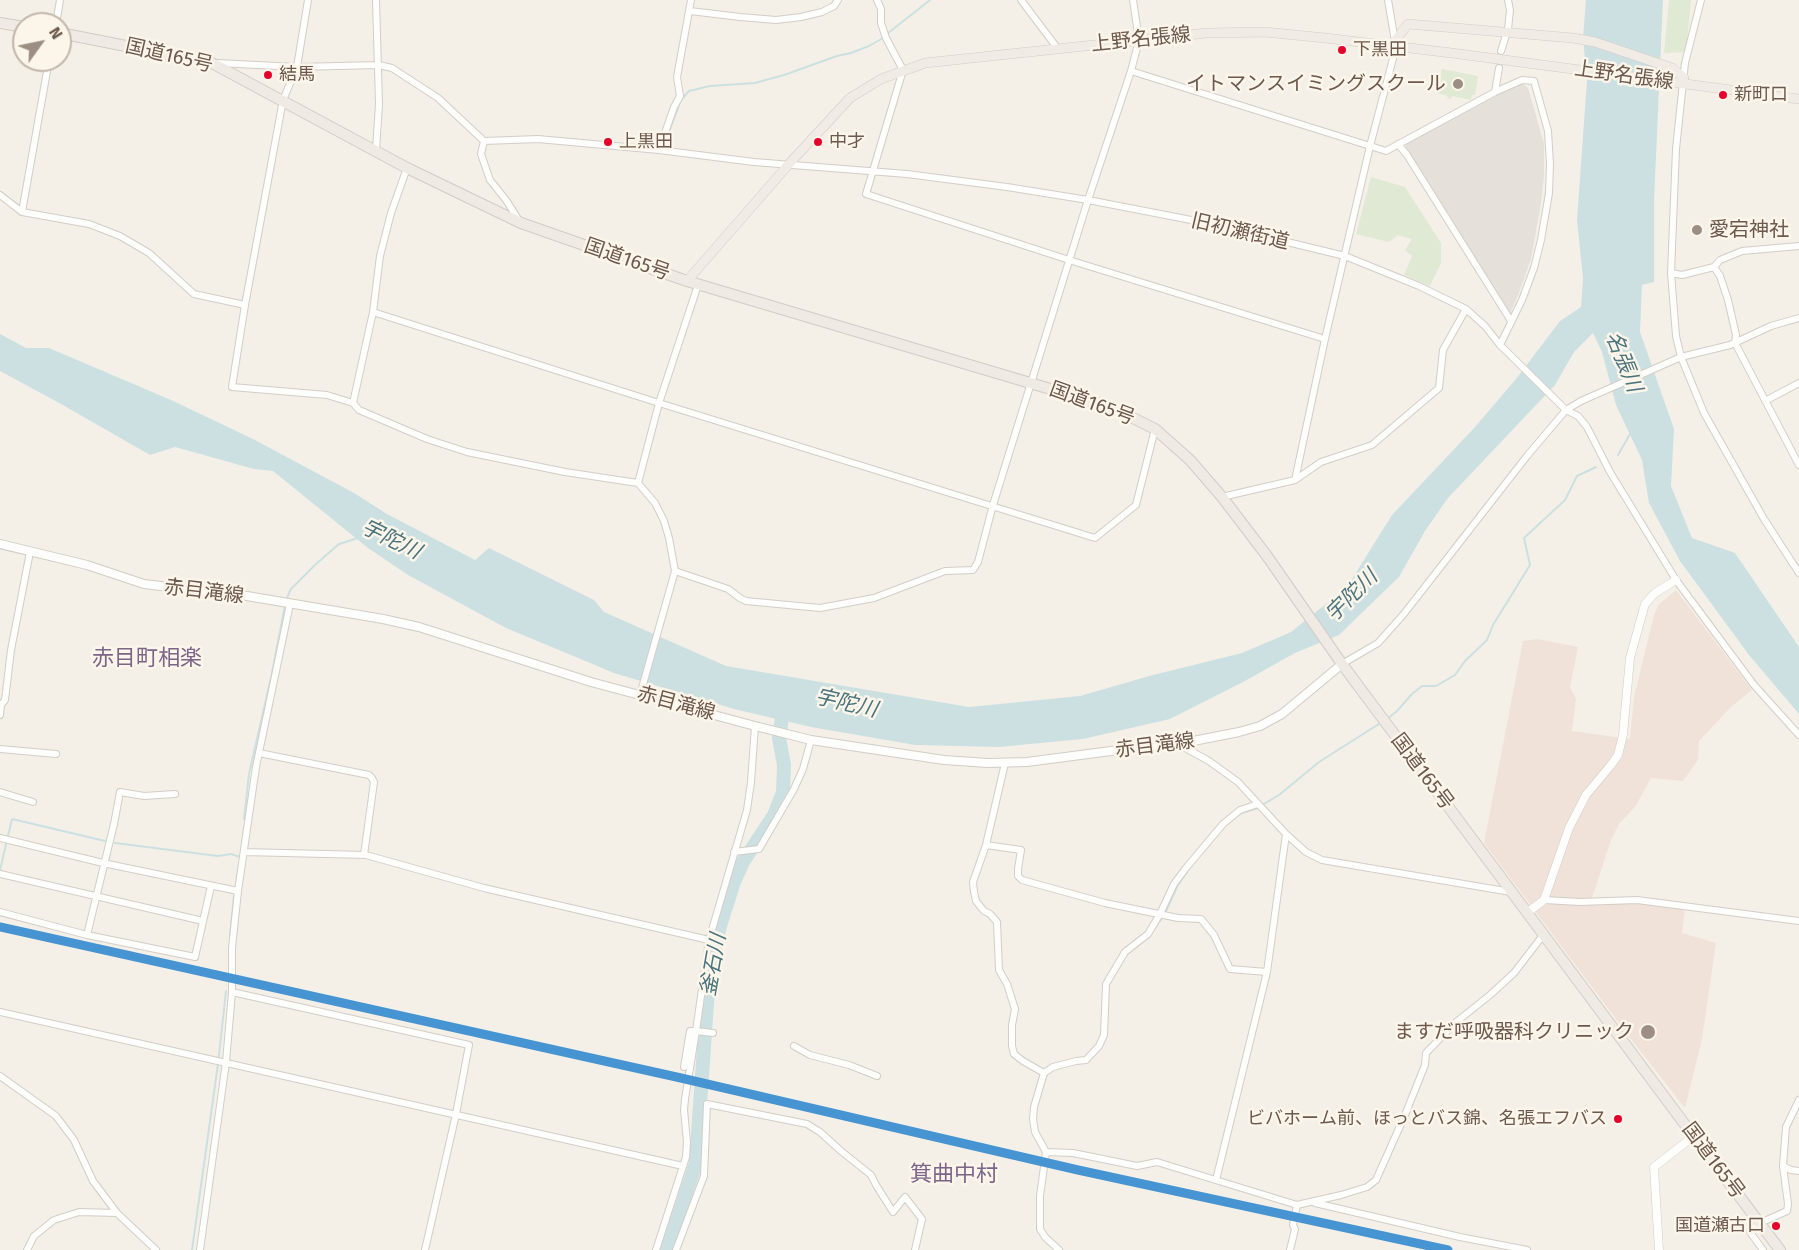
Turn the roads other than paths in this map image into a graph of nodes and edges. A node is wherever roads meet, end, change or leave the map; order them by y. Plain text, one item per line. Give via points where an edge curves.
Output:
1 (308, 0) edge
2 (376, 0) edge
3 (690, 0) edge
4 (838, 0) edge
5 (877, 0) edge
6 (1021, 0) edge
7 (1133, 0) edge
8 (1388, 0) edge
9 (1509, 0) edge
10 (1701, 0) edge
11 (690, 11) junction
12 (1507, 32) junction
13 (72, 35) edge
14 (1139, 39) junction
15 (1396, 44) junction
16 (1058, 49) junction
17 (1501, 51) dead end
18 (212, 63) junction
19 (379, 65) junction
20 (297, 68) junction
21 (1499, 68) dead end
22 (903, 70) junction
23 (1131, 71) junction
24 (47, 72) edge
25 (1682, 82) junction
26 (1495, 92) junction
27 (1799, 99) edge
28 (283, 100) junction
29 (484, 141) junction
30 (1398, 144) junction
31 (1370, 146) junction
32 (376, 150) junction
33 (659, 150) junction
34 (789, 164) junction
35 (407, 168) junction
36 (873, 171) junction
37 (0, 195) edge
38 (1088, 200) junction
39 (22, 212) junction
40 (521, 223) junction
41 (1799, 246) edge
42 (1345, 256) junction
43 (1069, 260) junction
44 (1714, 267) junction
45 (1671, 273) junction
46 (692, 283) junction
47 (245, 305) junction
48 (1466, 309) junction
49 (373, 312) junction
50 (1799, 318) edge
51 (1511, 321) junction
52 (1326, 339) junction
53 (1735, 343) junction
54 (1502, 347) junction
55 (1678, 358) junction
56 (1031, 382) junction
57 (1799, 383) edge
58 (1765, 401) junction
59 (353, 403) junction
60 (659, 403) junction
61 (1564, 407) junction
62 (1155, 429) junction
63 (1799, 465) edge
64 (1295, 480) junction
65 (638, 483) junction
66 (1222, 497) junction
67 (993, 505) junction
68 (0, 544) edge
69 (30, 552) junction
70 (675, 571) junction
71 (1799, 573) edge
72 (1676, 580) junction
73 (286, 604) junction
74 (1339, 659) junction
75 (641, 692) junction
76 (0, 705) edge
77 (0, 715) edge
78 (755, 726) junction
79 (1799, 735) edge
80 (811, 740) junction
81 (1178, 744) junction
82 (0, 749) edge
83 (259, 753) junction
84 (56, 754) dead end
85 (1005, 763) junction
86 (0, 792) edge
87 (175, 794) dead end
88 (33, 802) dead end
89 (1258, 804) junction
90 (1286, 834) junction
91 (4, 839) edge
92 (986, 845) junction
93 (244, 852) junction
94 (734, 852) junction
95 (364, 855) junction
96 (103, 863) junction
97 (0, 874) edge
98 (211, 886) junction
99 (238, 891) junction
100 (1511, 892) junction
101 (95, 897) junction
102 (1544, 900) junction
103 (0, 912) edge
104 (1528, 912) junction
105 (1160, 914) junction
106 (203, 921) junction
107 (1799, 921) edge
108 (1544, 933) junction
109 (87, 935) junction
110 (709, 940) junction
111 (1267, 972) junction
112 (232, 993) junction
113 (0, 1012) edge
114 (697, 1031) junction
115 (712, 1033) dead end
116 (794, 1046) dead end
117 (221, 1061) junction
118 (684, 1067) dead end
119 (1044, 1073) junction
120 (0, 1076) edge
121 (877, 1076) dead end
122 (1799, 1100) edge
123 (456, 1114) junction
124 (1694, 1137) junction
125 (1046, 1152) junction
126 (683, 1166) junction
127 (1783, 1166) junction
128 (1799, 1171) edge
129 (1216, 1179) junction
130 (1311, 1202) junction
131 (1297, 1205) junction
132 (117, 1214) junction
133 (1760, 1223) junction
134 (27, 1250) edge
135 (156, 1250) edge
136 (200, 1250) edge
137 (425, 1250) edge
138 (656, 1250) edge
139 (676, 1250) edge
140 (915, 1250) edge
141 (1059, 1250) edge
142 (1290, 1250) edge
143 (1527, 1250) edge
144 (1659, 1250) edge
145 (1763, 1250) edge
146 (1780, 1250) edge

1 - 20 street
2 - 19 street
3 - 11 street
4 - 11 street via 822,12 776,20
5 - 22 street via 885,35
6 - 16 street
7 - 14 street
8 - 15 street
9 - 12 street
10 - 25 street
11 - 33 street via 677,77 680,96
12 - 15 main road via 1408,24
12 - 17 street
12 - 25 main road via 1595,42 1672,68
13 - 18 highway, 国道165号
14 - 15 main road, 上野名張線 via 1265,32
14 - 16 main road, 上野名張線
14 - 23 street
15 - 25 main road, 上野名張線
15 - 31 street
16 - 22 main road, 上野名張線 via 925,63
18 - 20 street
18 - 28 highway, 国道165号
19 - 20 street
19 - 29 street via 392,68 438,98
19 - 32 street
20 - 28 street
21 - 26 street
22 - 34 main road, 上野名張線 via 881,78 850,98
22 - 36 street
23 - 31 street
23 - 38 street
24 - 39 street
25 - 27 main road, 上野名張線
25 - 45 street
26 - 30 street
26 - 51 street via 1522,81 1534,81 1549,142 1549,193 1541,240 1534,268
28 - 32 highway, 国道165号
28 - 47 street
29 - 33 street, 旧初瀬街道 via 538,139
29 - 40 street via 481,154 490,180
30 - 31 street via 1386,150
30 - 51 street
31 - 42 street
32 - 35 highway, 国道165号
33 - 34 street, 旧初瀬街道
34 - 36 street, 旧初瀬街道
34 - 46 main road, 上野名張線
35 - 40 highway, 国道165号
35 - 49 street via 383,245
36 - 38 street, 旧初瀬街道
36 - 43 street via 867,194
37 - 39 street
38 - 42 street, 旧初瀬街道 via 1217,225
38 - 43 street
39 - 47 street via 89,224 120,236 149,253 195,294
40 - 46 highway, 国道165号
41 - 44 street via 1742,251 1720,260
42 - 48 street, 旧初瀬街道
42 - 52 street
43 - 52 street
43 - 56 street
44 - 45 street
44 - 53 street via 1728,300
45 - 55 street
46 - 56 highway, 国道165号
46 - 60 street
47 - 59 street via 232,387 327,395
48 - 54 street, 旧初瀬街道
48 - 64 street via 1443,350 1438,388 1372,445 1321,462
49 - 59 street
49 - 60 street
50 - 53 street
51 - 54 street
52 - 64 street
53 - 55 street
53 - 58 street
54 - 61 street, 旧初瀬街道
55 - 61 street
55 - 71 street via 1704,413
56 - 62 highway, 国道165号 via 1111,407
56 - 67 street
57 - 58 street
58 - 63 street
59 - 65 street via 359,410 467,452
60 - 65 street
60 - 67 street
61 - 72 street, 旧初瀬街道 via 1587,427
61 - 74 street via 1378,643
62 - 66 highway, 国道165号 via 1190,460
62 - 67 street via 1136,505 1095,538
64 - 66 street
65 - 70 street via 664,521
66 - 74 highway, 国道165号
67 - 70 street via 973,570 945,571 874,598 819,608 746,601 728,589
68 - 69 main road, 赤目滝線
69 - 73 main road, 赤目滝線 via 144,584
69 - 76 street via 5,700
70 - 75 street
72 - 79 street, 旧初瀬街道 via 1754,685
72 - 102 street via 1645,604 1630,658 1618,755 1575,814
73 - 75 main road, 赤目滝線 via 419,627 591,682
73 - 83 street
74 - 81 main road, 赤目滝線 via 1305,696 1260,726
74 - 100 highway, 国道165号
75 - 78 main road, 赤目滝線
76 - 77 street
78 - 80 main road, 赤目滝線
78 - 94 street via 747,810
80 - 85 main road, 赤目滝線 via 944,760
80 - 94 street via 794,789 759,849
81 - 85 main road, 赤目滝線
81 - 89 street via 1239,782
82 - 84 street
83 - 93 street
83 - 95 street via 369,775 374,782
85 - 92 street
86 - 88 street
87 - 96 street via 144,796 120,792
89 - 90 street
89 - 105 street via 1240,810 1223,824 1174,884
90 - 100 street via 1322,860
90 - 111 street
91 - 96 street
92 - 105 street via 1021,850 1018,876 1022,880
92 - 119 street via 972,882 976,901 997,922 999,970 1015,1009 1014,1054
93 - 95 street
93 - 99 street
94 - 110 street
95 - 110 street via 484,888
96 - 98 street
96 - 101 street
97 - 101 street
98 - 99 street
98 - 106 street
99 - 112 street
100 - 104 highway, 国道165号
101 - 106 street
101 - 109 street
102 - 104 street
102 - 107 street via 1637,900
103 - 109 street
104 - 108 highway, 国道165号
105 - 111 street via 1201,919 1214,935 1230,969
105 - 119 street via 1148,934 1125,952 1106,984 1104,1035 1099,1046 1086,1060 1053,1067
106 - 109 street via 195,957
108 - 124 highway, 国道165号
108 - 130 street via 1514,973 1426,1053 1425,1065 1376,1180
110 - 114 street
111 - 129 street
112 - 117 street
112 - 123 street via 469,1045
113 - 117 street
114 - 115 street
114 - 118 street via 690,1031
114 - 126 street via 685,1099 687,1142
116 - 121 street via 810,1055
117 - 123 street
117 - 136 street
119 - 125 street via 1033,1119
120 - 132 street via 56,1116
122 - 127 street via 1786,1127
123 - 126 street
123 - 137 street
124 - 133 highway, 国道165号
124 - 144 street via 1654,1167
125 - 129 street via 1073,1153 1137,1166 1157,1162
125 - 141 street via 1040,1229
126 - 138 street
127 - 128 street
127 - 133 street via 1787,1211
129 - 131 street
130 - 131 street
130 - 143 street
131 - 142 street
132 - 134 street via 79,1212 54,1220 34,1236
132 - 135 street
133 - 145 street via 1750,1232
133 - 146 highway, 国道165号
139 - 140 street via 704,1176 707,1104 807,1124 820,1132 871,1175 893,1212 905,1197 922,1219

